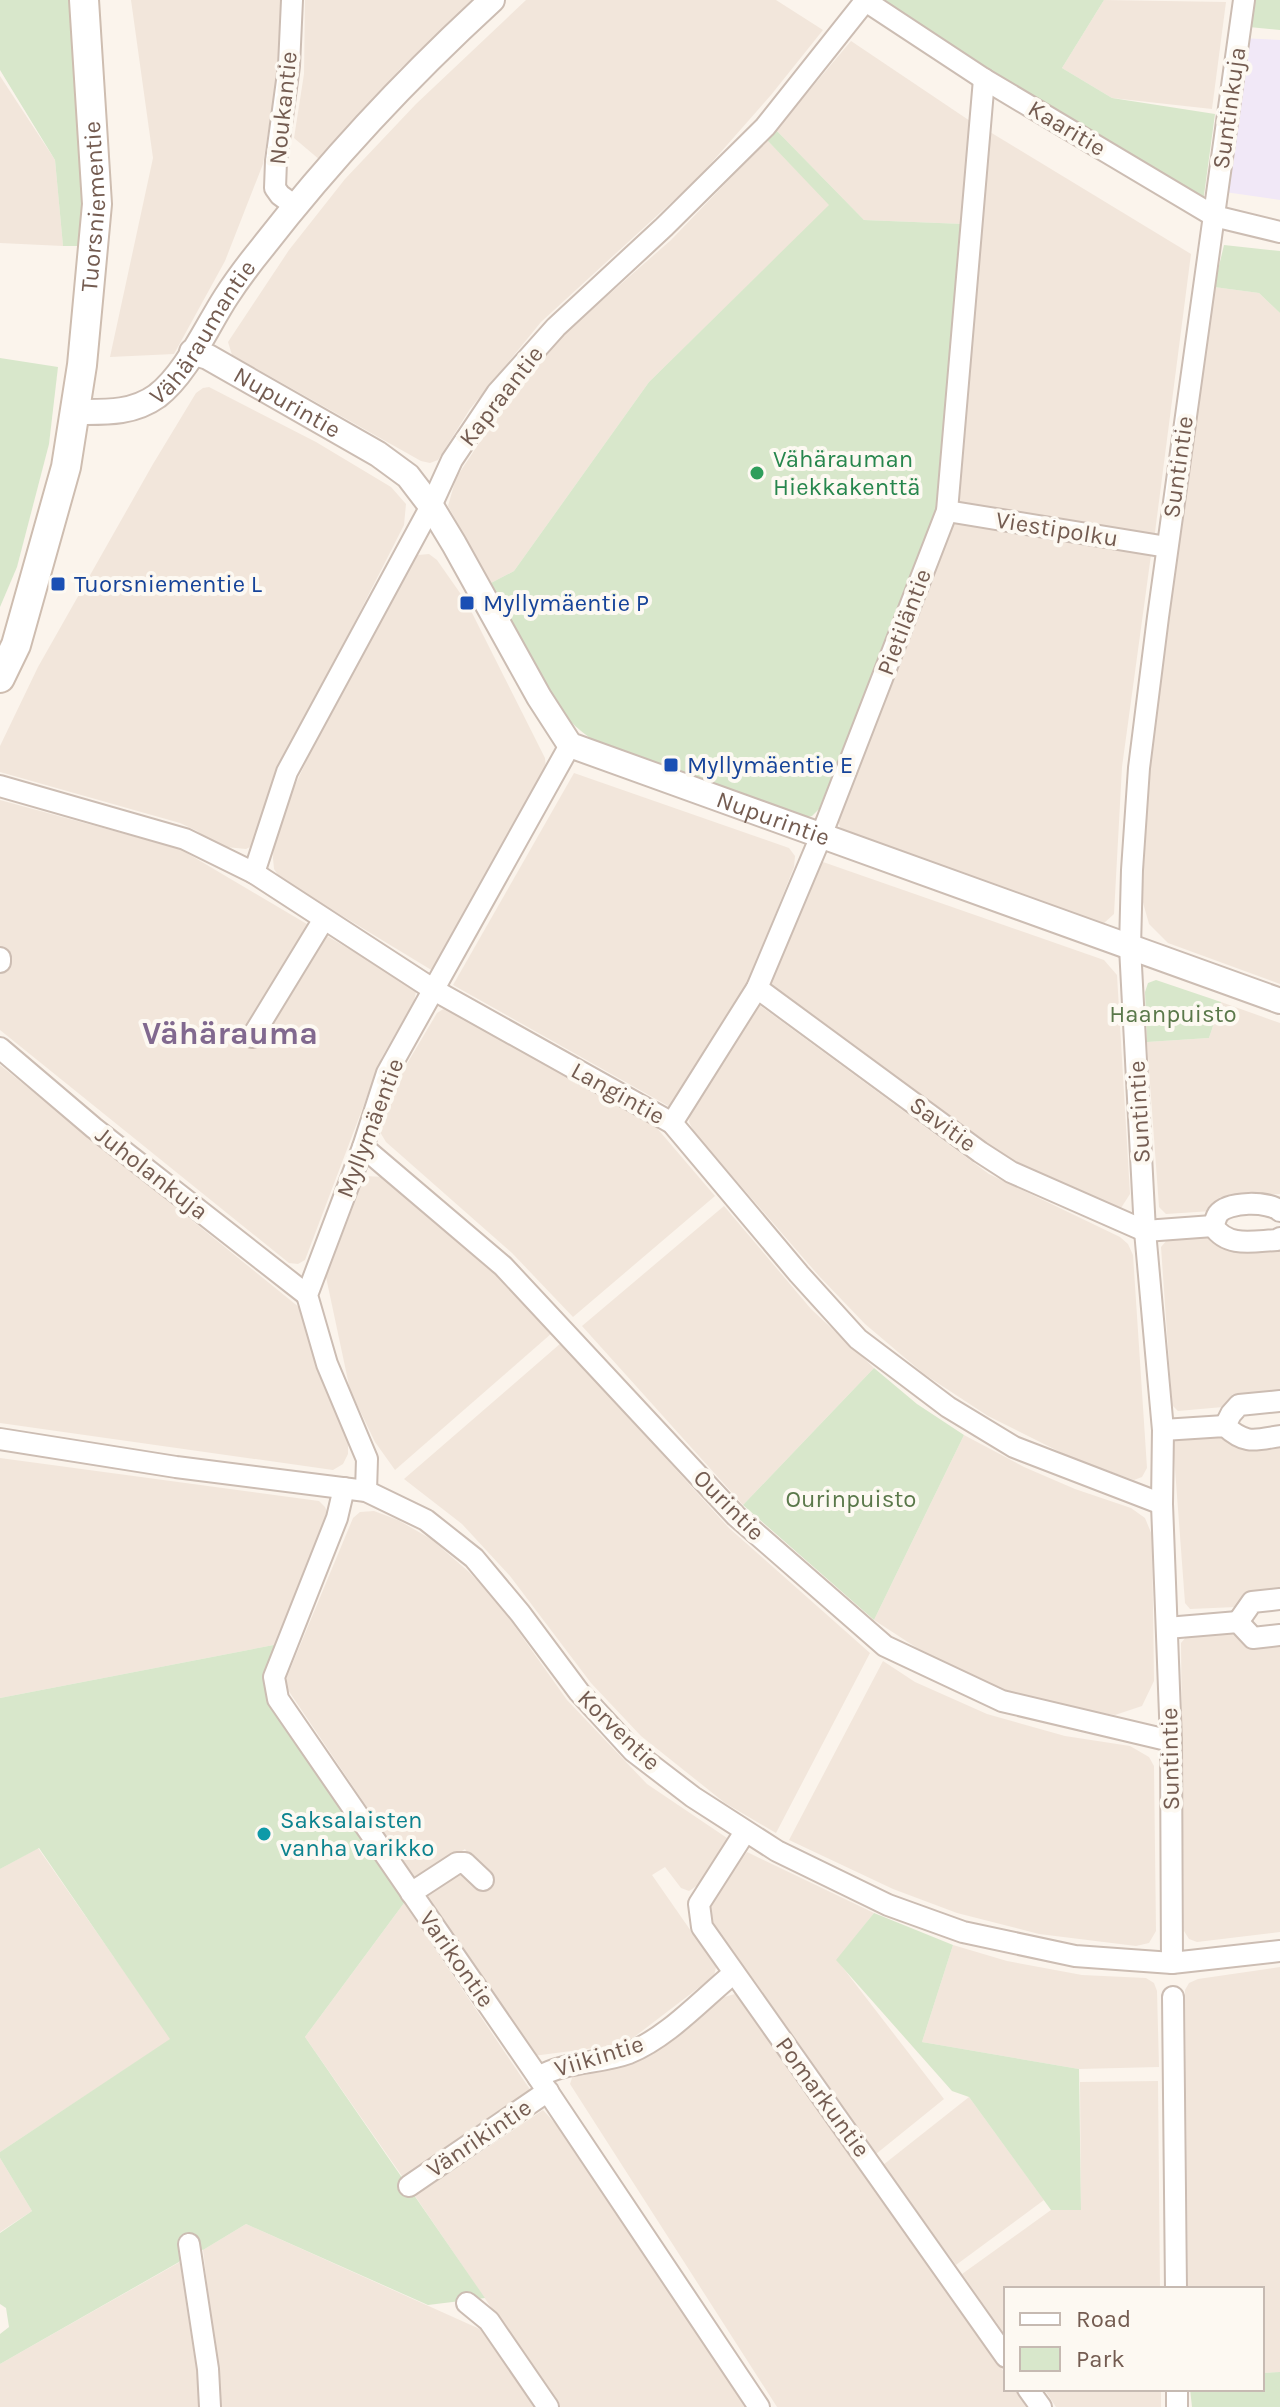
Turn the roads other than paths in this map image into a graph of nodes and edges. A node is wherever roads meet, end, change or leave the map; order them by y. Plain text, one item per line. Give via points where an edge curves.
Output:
1 (84, 0) edge
2 (292, 0) edge
3 (492, 0) edge
4 (865, 0) edge
5 (1244, 0) edge
6 (984, 79) junction
7 (295, 206) junction
8 (1214, 216) junction
9 (1280, 232) edge
10 (192, 352) junction
11 (75, 412) junction
12 (431, 506) junction
13 (947, 511) junction
14 (1167, 547) junction
15 (0, 678) edge
16 (570, 745) junction
17 (0, 786) edge
18 (821, 836) junction
19 (254, 873) junction
20 (324, 919) junction
21 (1130, 947) junction
22 (757, 988) junction
23 (434, 990) junction
24 (1280, 1001) edge
25 (252, 1037) dead end
26 (0, 1048) edge
27 (672, 1123) junction
28 (363, 1147) junction
29 (1280, 1211) edge
30 (1213, 1226) junction
31 (1145, 1231) junction
32 (1280, 1238) edge
33 (307, 1295) junction
34 (1280, 1401) edge
35 (1225, 1426) junction
36 (1163, 1430) junction
37 (1280, 1436) edge
38 (0, 1439) edge
39 (344, 1488) junction
40 (366, 1491) junction
41 (1162, 1504) junction
42 (1280, 1599) edge
43 (1238, 1622) junction
44 (1167, 1628) junction
45 (1280, 1635) edge
46 (1171, 1741) junction
47 (745, 1832) junction
48 (483, 1880) dead end
49 (411, 1893) junction
50 (1280, 1951) edge
51 (1172, 1963) junction
52 (734, 1973) junction
53 (1173, 1997) dead end
54 (543, 2084) junction
55 (409, 2186) dead end
56 (189, 2244) dead end
57 (1176, 2287) edge
58 (467, 2303) dead end
59 (1004, 2354) edge
60 (210, 2407) edge
61 (548, 2407) edge
62 (759, 2407) edge

1 - 11 main road, Tuorsniementie via 97,204
2 - 7 street, Noukantie via 275,188
3 - 7 street, Vähäraumantie via 401,86
4 - 6 street, Kaaritie
4 - 12 street, Kapraantie via 765,127 556,327 497,393 452,460
5 - 8 street, Suntinkuja
6 - 8 street, Kaaritie
6 - 13 street, Pietiläntie
7 - 10 street, Vähäraumantie via 227,295
8 - 9 street, Kaaritie
8 - 14 street, Suntintie
10 - 11 street, Vähäraumantie via 155,398 112,413
10 - 12 street, Nupurintie via 378,454 408,476
11 - 15 main road via 54,511 16,645
12 - 16 street, Nupurintie
12 - 19 street, Kapraantie via 287,772
13 - 14 street, Viestipolku
13 - 18 street, Pietiläntie
14 - 21 street, Suntintie via 1139,768
16 - 18 street, Nupurintie
16 - 23 street, Myllymäentie
17 - 19 street, Langintie via 185,839
18 - 21 street, Nupurintie
18 - 22 street, Pietiläntie
19 - 20 street, Langintie
20 - 23 street, Langintie
20 - 25 street
21 - 24 street, Nupurintie
21 - 31 street, Suntintie
22 - 27 street, Pietiläntie
22 - 31 street, Savitie via 1011,1172
23 - 27 street, Langintie
23 - 28 street, Myllymäentie via 387,1073
26 - 33 street, Juholankuja
27 - 41 street, Langintie via 858,1339 948,1407 1014,1447
28 - 33 street, Myllymäentie
28 - 46 street, Ourintie via 503,1266 736,1516 885,1646 1002,1701
29 - 30 street via 1264,1203 1227,1208
30 - 31 street
30 - 32 street via 1231,1242
31 - 36 street, Suntintie
33 - 40 street via 327,1364 367,1459
34 - 35 street via 1239,1405
35 - 36 street
35 - 37 street via 1251,1441
36 - 41 street, Suntintie
38 - 39 street, Korventie
39 - 40 street, Korventie
39 - 49 street, Varikontie via 274,1677 278,1699
40 - 47 street, Korventie via 426,1520 474,1558 579,1692 633,1751
41 - 44 street, Suntintie
42 - 43 street via 1252,1602
43 - 44 street
43 - 45 street via 1253,1638
44 - 46 street, Suntintie
46 - 51 street, Suntintie
47 - 51 street, Korventie via 888,1905 963,1932 1075,1956
47 - 52 street, Pomarkuntie via 699,1904 702,1927
48 - 49 street via 465,1863 457,1863
49 - 54 street, Varikontie
50 - 51 street, Korventie
52 - 54 street, Viikintie via 654,2040 627,2053 551,2070
52 - 59 street, Pomarkuntie
53 - 57 street
54 - 55 street, Vänrikintie
54 - 62 street, Varikontie
56 - 60 street
58 - 61 street via 489,2321

